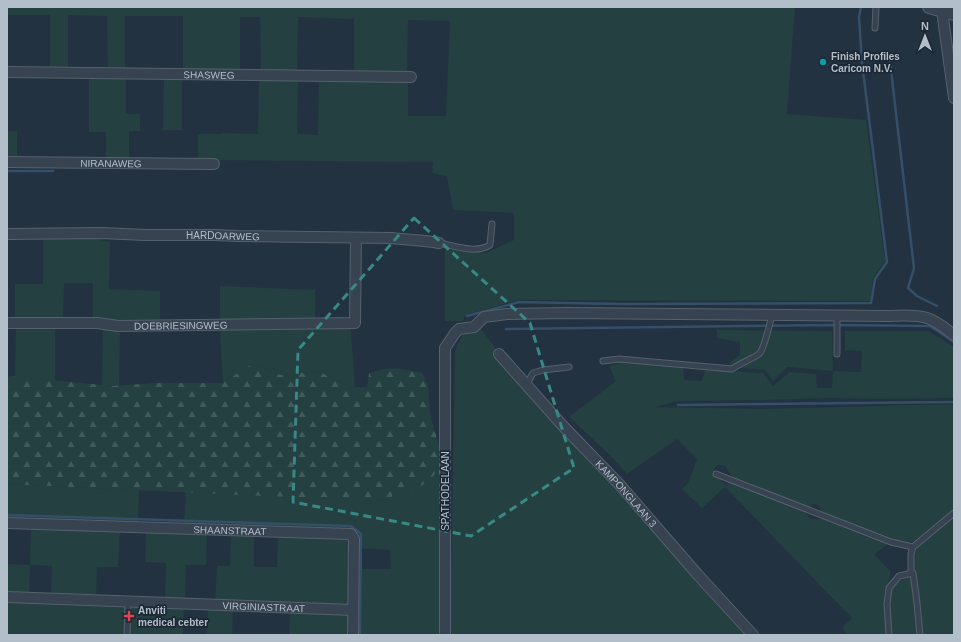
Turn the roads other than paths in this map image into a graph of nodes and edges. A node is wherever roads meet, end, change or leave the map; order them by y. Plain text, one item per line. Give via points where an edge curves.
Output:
1 (876, 7) edge
2 (929, 7) edge
3 (942, 11) junction
4 (954, 14) edge
5 (875, 28) dead end
6 (7, 72) edge
7 (411, 77) dead end
8 (953, 81) edge
9 (954, 98) edge
10 (7, 162) edge
11 (214, 164) dead end
12 (492, 224) dead end
13 (7, 234) edge
14 (356, 238) junction
15 (439, 243) joint
16 (772, 315) junction
17 (837, 318) junction
18 (7, 323) edge
19 (954, 335) edge
20 (499, 354) dead end
21 (838, 354) dead end
22 (603, 361) dead end
23 (569, 367) dead end
24 (527, 384) junction
25 (716, 474) dead end
26 (954, 513) edge
27 (7, 523) edge
28 (913, 547) junction
29 (911, 574) junction
30 (7, 597) edge
31 (128, 602) junction
32 (353, 610) junction
33 (127, 635) edge
34 (353, 635) edge
35 (445, 635) edge
36 (753, 635) edge
37 (889, 635) edge
38 (920, 635) edge

1 - 5 lane
2 - 3 street
3 - 4 street
3 - 8 street
6 - 7 street, SHASWEG
8 - 9 street
10 - 11 street, NIRANAWEG
12 - 15 lane via 490,245 484,249
13 - 14 street, HARDOARWEG via 214,234
14 - 15 street, HARDOARWEG via 392,238
14 - 18 street, DOEBRIESINGWEG via 355,323 118,326 96,323
16 - 17 street
16 - 22 lane via 764,347 760,353 732,369 619,359
16 - 35 street, SPATHODELAAN via 507,314 484,318 474,327 459,329 445,348
17 - 19 street via 926,318
17 - 21 lane
20 - 24 street, KAMPONGLAAN 3
23 - 24 lane via 533,373
24 - 36 street, KAMPONGLAAN 3
25 - 28 lane via 891,542
26 - 28 lane
27 - 32 street, SHAANSTRAAT via 351,534 354,539
28 - 29 lane
29 - 37 lane via 898,576 889,588
29 - 38 lane via 913,573 918,603
30 - 31 street, VIRGINIASTRAAT
31 - 32 street, VIRGINIASTRAAT
31 - 33 lane
32 - 34 street, SHAANSTRAAT

